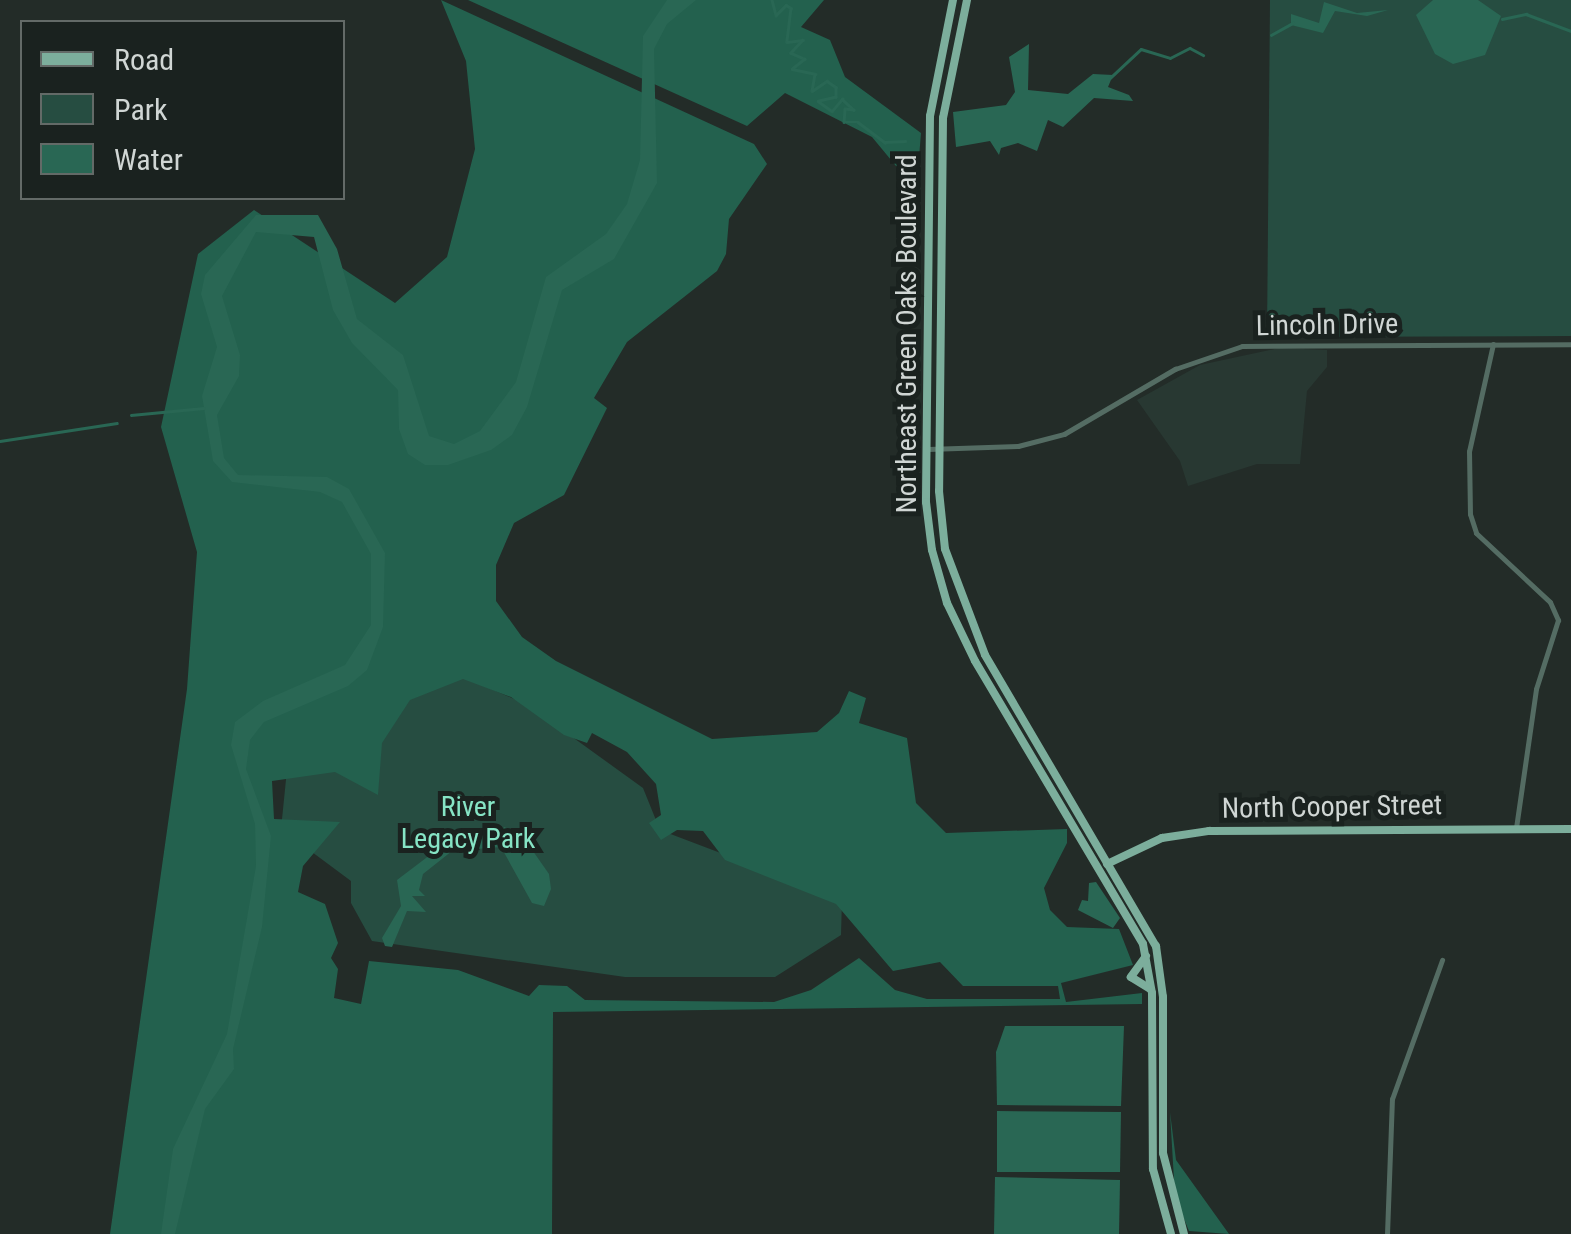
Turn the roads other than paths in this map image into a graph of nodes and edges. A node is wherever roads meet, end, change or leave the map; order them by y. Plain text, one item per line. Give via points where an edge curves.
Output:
1 (953, 0) edge
2 (968, 0) edge
3 (1493, 344) junction
4 (1571, 344) edge
5 (928, 449) junction
6 (939, 449) junction
7 (1064, 784) junction
8 (1054, 791) junction
9 (1516, 828) junction
10 (1571, 828) edge
11 (1110, 862) junction
12 (1100, 867) junction
13 (1146, 956) junction
14 (1442, 960) dead end
15 (1152, 993) junction
16 (1171, 1234) edge
17 (1184, 1234) edge
18 (1387, 1234) edge

1 - 5 main road, Northeast Green Oaks Boulevard via 930,116
2 - 6 main road, Northeast Green Oaks Boulevard via 950,60 943,118
3 - 4 street, Lincoln Drive
3 - 6 street, Lincoln Drive via 1242,346 1175,370 1064,434 1018,446
3 - 9 street via 1469,452 1470,514 1476,533 1550,602 1558,620 1536,689
5 - 6 street, Lincoln Drive
5 - 8 main road, Northeast Green Oaks Boulevard via 928,528 947,604
6 - 7 main road, Northeast Green Oaks Boulevard via 944,549 964,610
7 - 8 main road
7 - 11 main road, Northeast Green Oaks Boulevard
8 - 12 main road, Northeast Green Oaks Boulevard
9 - 10 main road, North Cooper Street
9 - 11 main road, North Cooper Street via 1209,831 1162,838
11 - 12 main road, North Cooper Street
11 - 17 main road, Northeast Green Oaks Boulevard via 1149,927 1160,965 1163,1152
12 - 13 main road, Northeast Green Oaks Boulevard
13 - 15 main road
13 - 15 main road via 1131,977
14 - 18 street via 1392,1099
15 - 16 main road via 1153,1169

